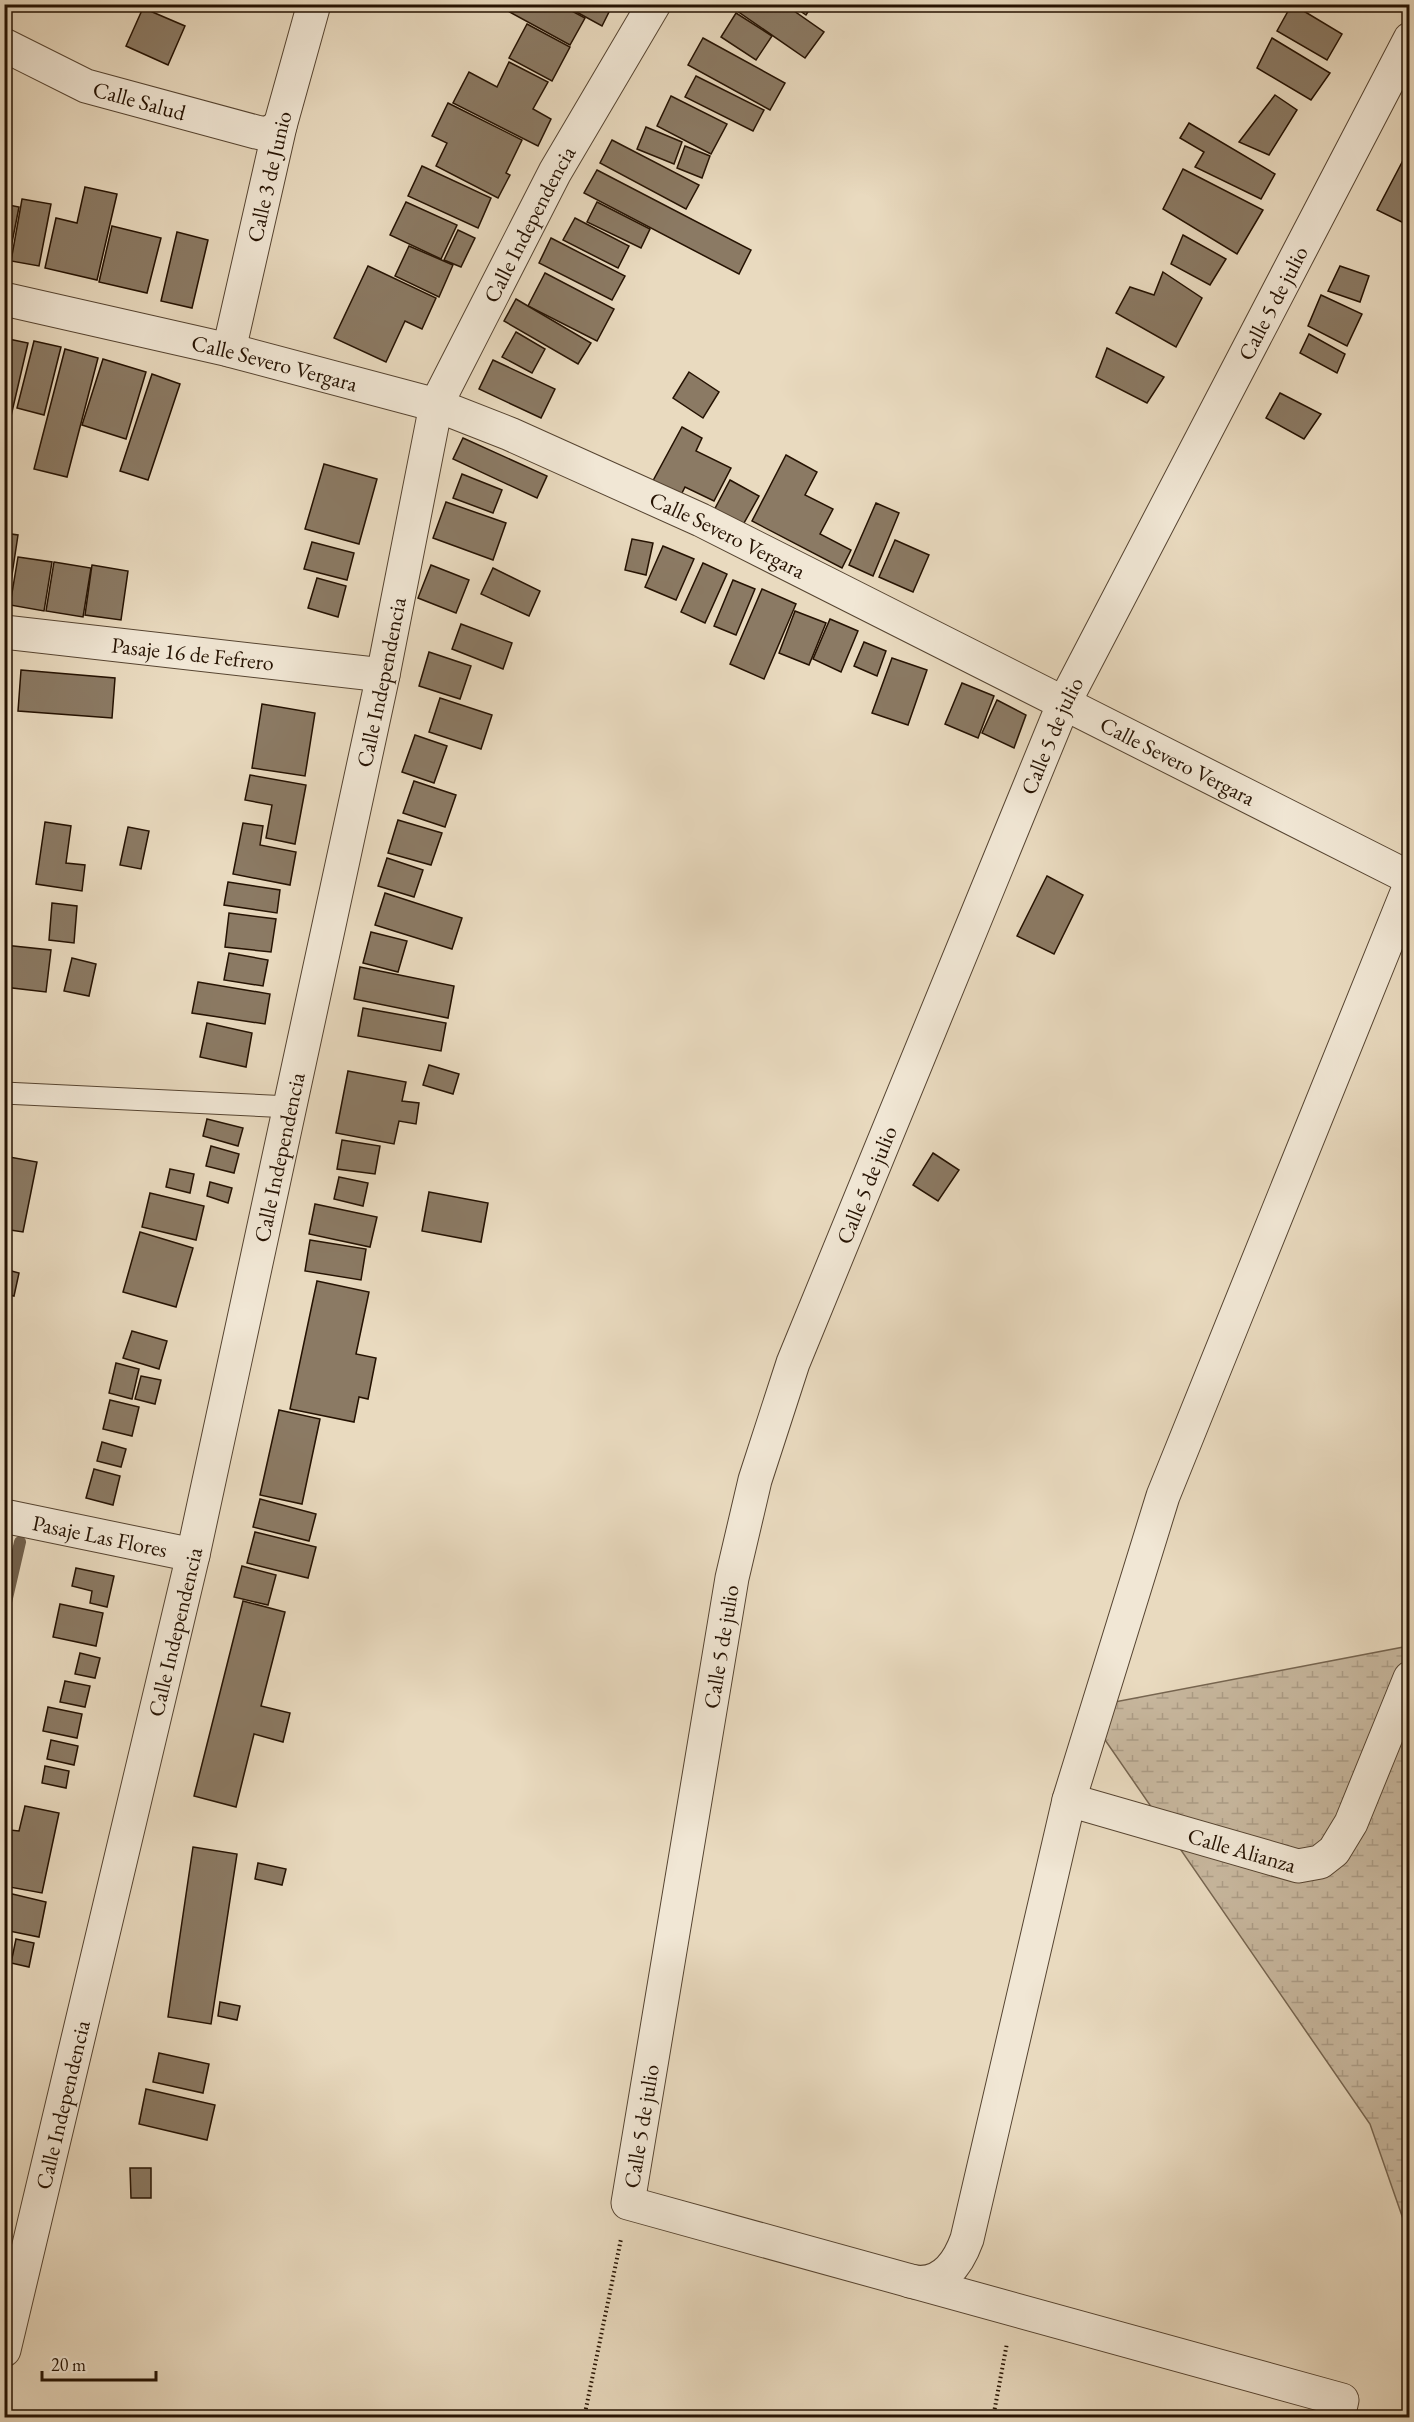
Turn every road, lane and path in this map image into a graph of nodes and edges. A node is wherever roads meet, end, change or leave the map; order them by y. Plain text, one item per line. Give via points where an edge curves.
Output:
1 (314, 4) edge
2 (654, 4) edge
3 (1410, 39) edge
4 (4, 45) edge
5 (280, 126) junction
6 (4, 299) edge
7 (229, 350) junction
8 (436, 405) junction
9 (4, 632) edge
10 (382, 675) junction
11 (1063, 705) junction
12 (1410, 878) edge
13 (1410, 885) edge
14 (4, 1093) edge
15 (290, 1107) junction
16 (4, 1516) edge
17 (193, 1555) junction
18 (1410, 1678) edge
19 (1070, 1800) junction
20 (628, 2203) junction
21 (877, 2272) junction
22 (1013, 2310) junction
23 (4, 2350) edge
24 (584, 2418) edge
25 (993, 2418) edge
26 (1338, 2418) edge

1 - 5 street, Calle 3 de Junio
2 - 8 street, Calle Independencia via 555,172
3 - 11 street, Calle 5 de julio
4 - 5 street, Calle Salud via 86,86 267,134
5 - 7 street, Calle 3 de Junio
6 - 7 street, Calle Severo Vergara
7 - 8 street, Calle Severo Vergara
8 - 10 street, Calle Independencia
8 - 11 street, Calle Severo Vergara via 701,520
9 - 10 street, Pasaje 16 de Fefrero
10 - 15 street, Calle Independencia
11 - 12 street, Calle Severo Vergara
11 - 20 street, Calle 5 de julio via 793,1363 755,1480 732,1578
13 - 19 street via 1162,1496
14 - 15 lane
15 - 17 street, Calle Independencia
16 - 17 street, Pasaje Las Flores
17 - 23 street, Calle Independencia
18 - 19 street, Calle Alianza via 1351,1823 1334,1851 1320,1862 1298,1866
19 - 21 street via 961,2257 950,2272 916,2283
20 - 21 street
20 - 24 path, Calle 5 de julio
21 - 22 street
22 - 25 path
22 - 26 street via 1342,2400

